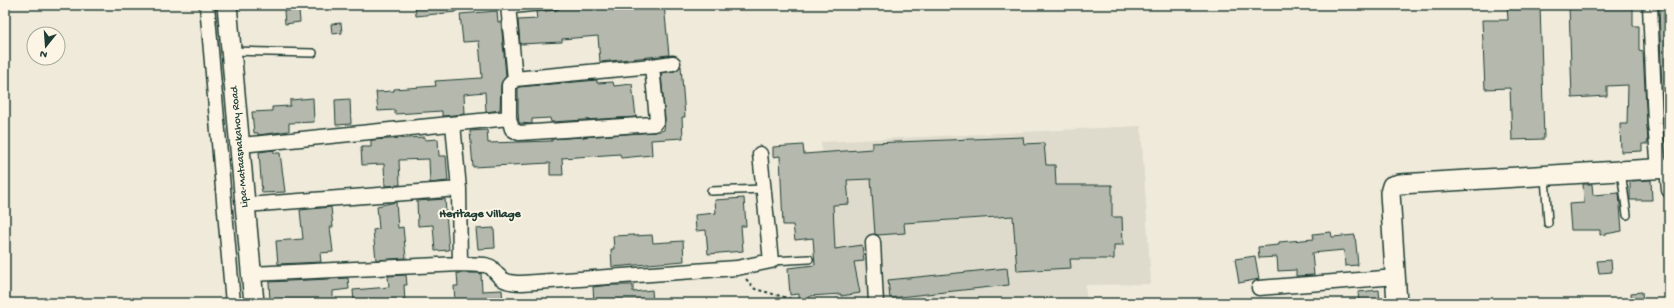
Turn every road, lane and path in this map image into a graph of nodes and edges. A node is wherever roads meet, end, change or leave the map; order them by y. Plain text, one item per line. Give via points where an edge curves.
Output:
1 (207, 5) edge
2 (227, 5) edge
3 (556, 5) edge
4 (1650, 5) edge
5 (508, 8) edge
6 (232, 51) junction
7 (313, 53) dead end
8 (673, 63) dead end
9 (652, 66) junction
10 (515, 79) junction
11 (509, 118) junction
12 (453, 124) junction
13 (241, 145) junction
14 (760, 154) dead end
15 (1665, 168) edge
16 (1622, 171) junction
17 (1545, 176) junction
18 (459, 189) junction
19 (763, 189) junction
20 (1669, 190) edge
21 (711, 191) dead end
22 (245, 206) junction
23 (1627, 216) dead end
24 (1548, 223) dead end
25 (873, 242) dead end
26 (809, 259) dead end
27 (771, 261) junction
28 (460, 264) junction
29 (737, 268) junction
30 (1396, 277) junction
31 (1259, 288) dead end
32 (253, 289) edge
33 (233, 303) edge
34 (806, 303) edge
35 (876, 303) edge
36 (1397, 303) edge

1 - 33 street
2 - 6 street, Lipa-Mataasnakahoy Road
3 - 5 lane
4 - 15 street via 1655,124
5 - 10 street
6 - 7 lane
6 - 13 street, Lipa-Mataasnakahoy Road
8 - 9 street
9 - 10 street
9 - 11 street via 657,120 654,124 519,133 512,129
10 - 11 street via 509,85
11 - 12 street
12 - 13 street
12 - 18 street
13 - 22 street, Lipa-Mataasnakahoy Road
14 - 19 street
15 - 16 street
15 - 20 street
16 - 17 street
16 - 23 lane
17 - 24 lane
17 - 30 street via 1392,186 1390,193
18 - 22 street
18 - 28 street
19 - 21 lane
19 - 27 street
22 - 32 street, Lipa-Mataasnakahoy Road
25 - 35 street
26 - 27 lane
27 - 29 street
28 - 29 street via 491,267 498,277 509,283
28 - 32 street
29 - 34 path via 754,289
30 - 31 street
30 - 36 street

